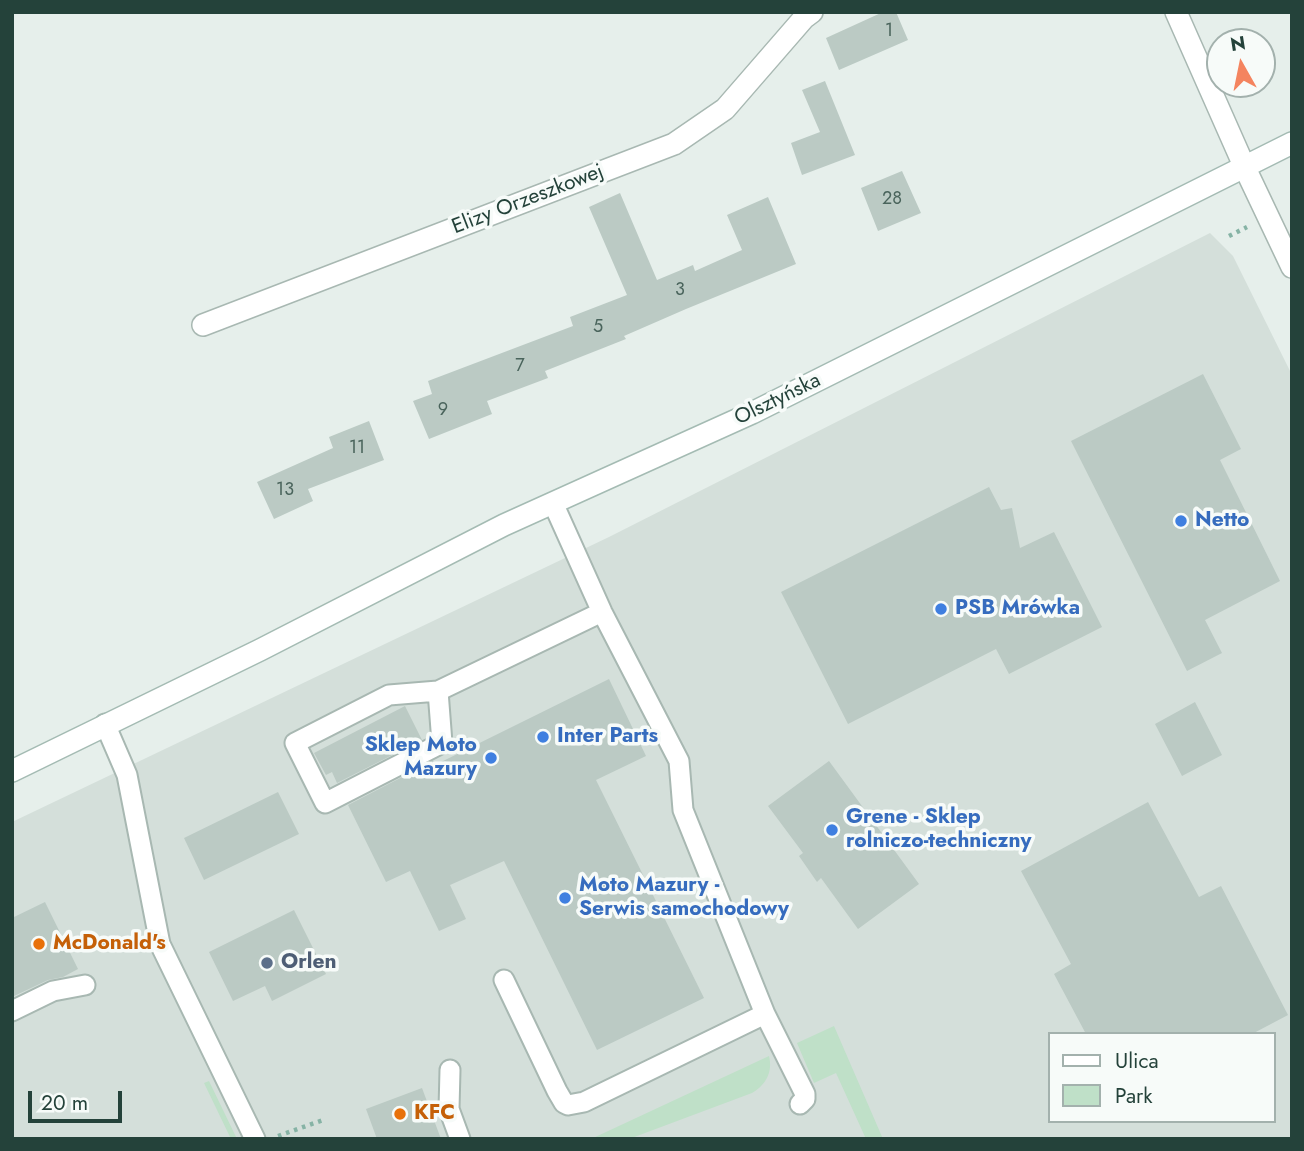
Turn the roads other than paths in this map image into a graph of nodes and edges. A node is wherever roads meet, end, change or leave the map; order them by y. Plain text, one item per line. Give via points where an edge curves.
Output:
1 (812, 12) edge
2 (1176, 12) edge
3 (1292, 143) edge
4 (1245, 168) junction
5 (1292, 267) edge
6 (203, 325) dead end
7 (552, 503) junction
8 (602, 612) junction
9 (438, 691) junction
10 (105, 724) junction
11 (12, 771) edge
12 (504, 980) dead end
13 (85, 985) dead end
14 (12, 1011) edge
15 (765, 1014) junction
16 (450, 1070) dead end
17 (800, 1104) dead end
18 (255, 1139) edge
19 (460, 1139) edge

1 - 6 street, Elizy Orzeszkowej via 724,110 674,144
2 - 4 street
3 - 4 street, Olsztyńska
4 - 5 street
4 - 7 street, Olsztyńska via 752,413
7 - 8 lane
7 - 10 street, Olsztyńska
8 - 9 lane
8 - 15 lane via 679,761 683,810
9 - 9 lane via 389,695 295,743 325,803 442,743
10 - 11 street, Olsztyńska
10 - 18 lane via 127,775 160,944
12 - 15 lane via 568,1105 589,1100
13 - 14 lane via 53,991
15 - 17 lane via 805,1094
16 - 19 lane via 447,1098

